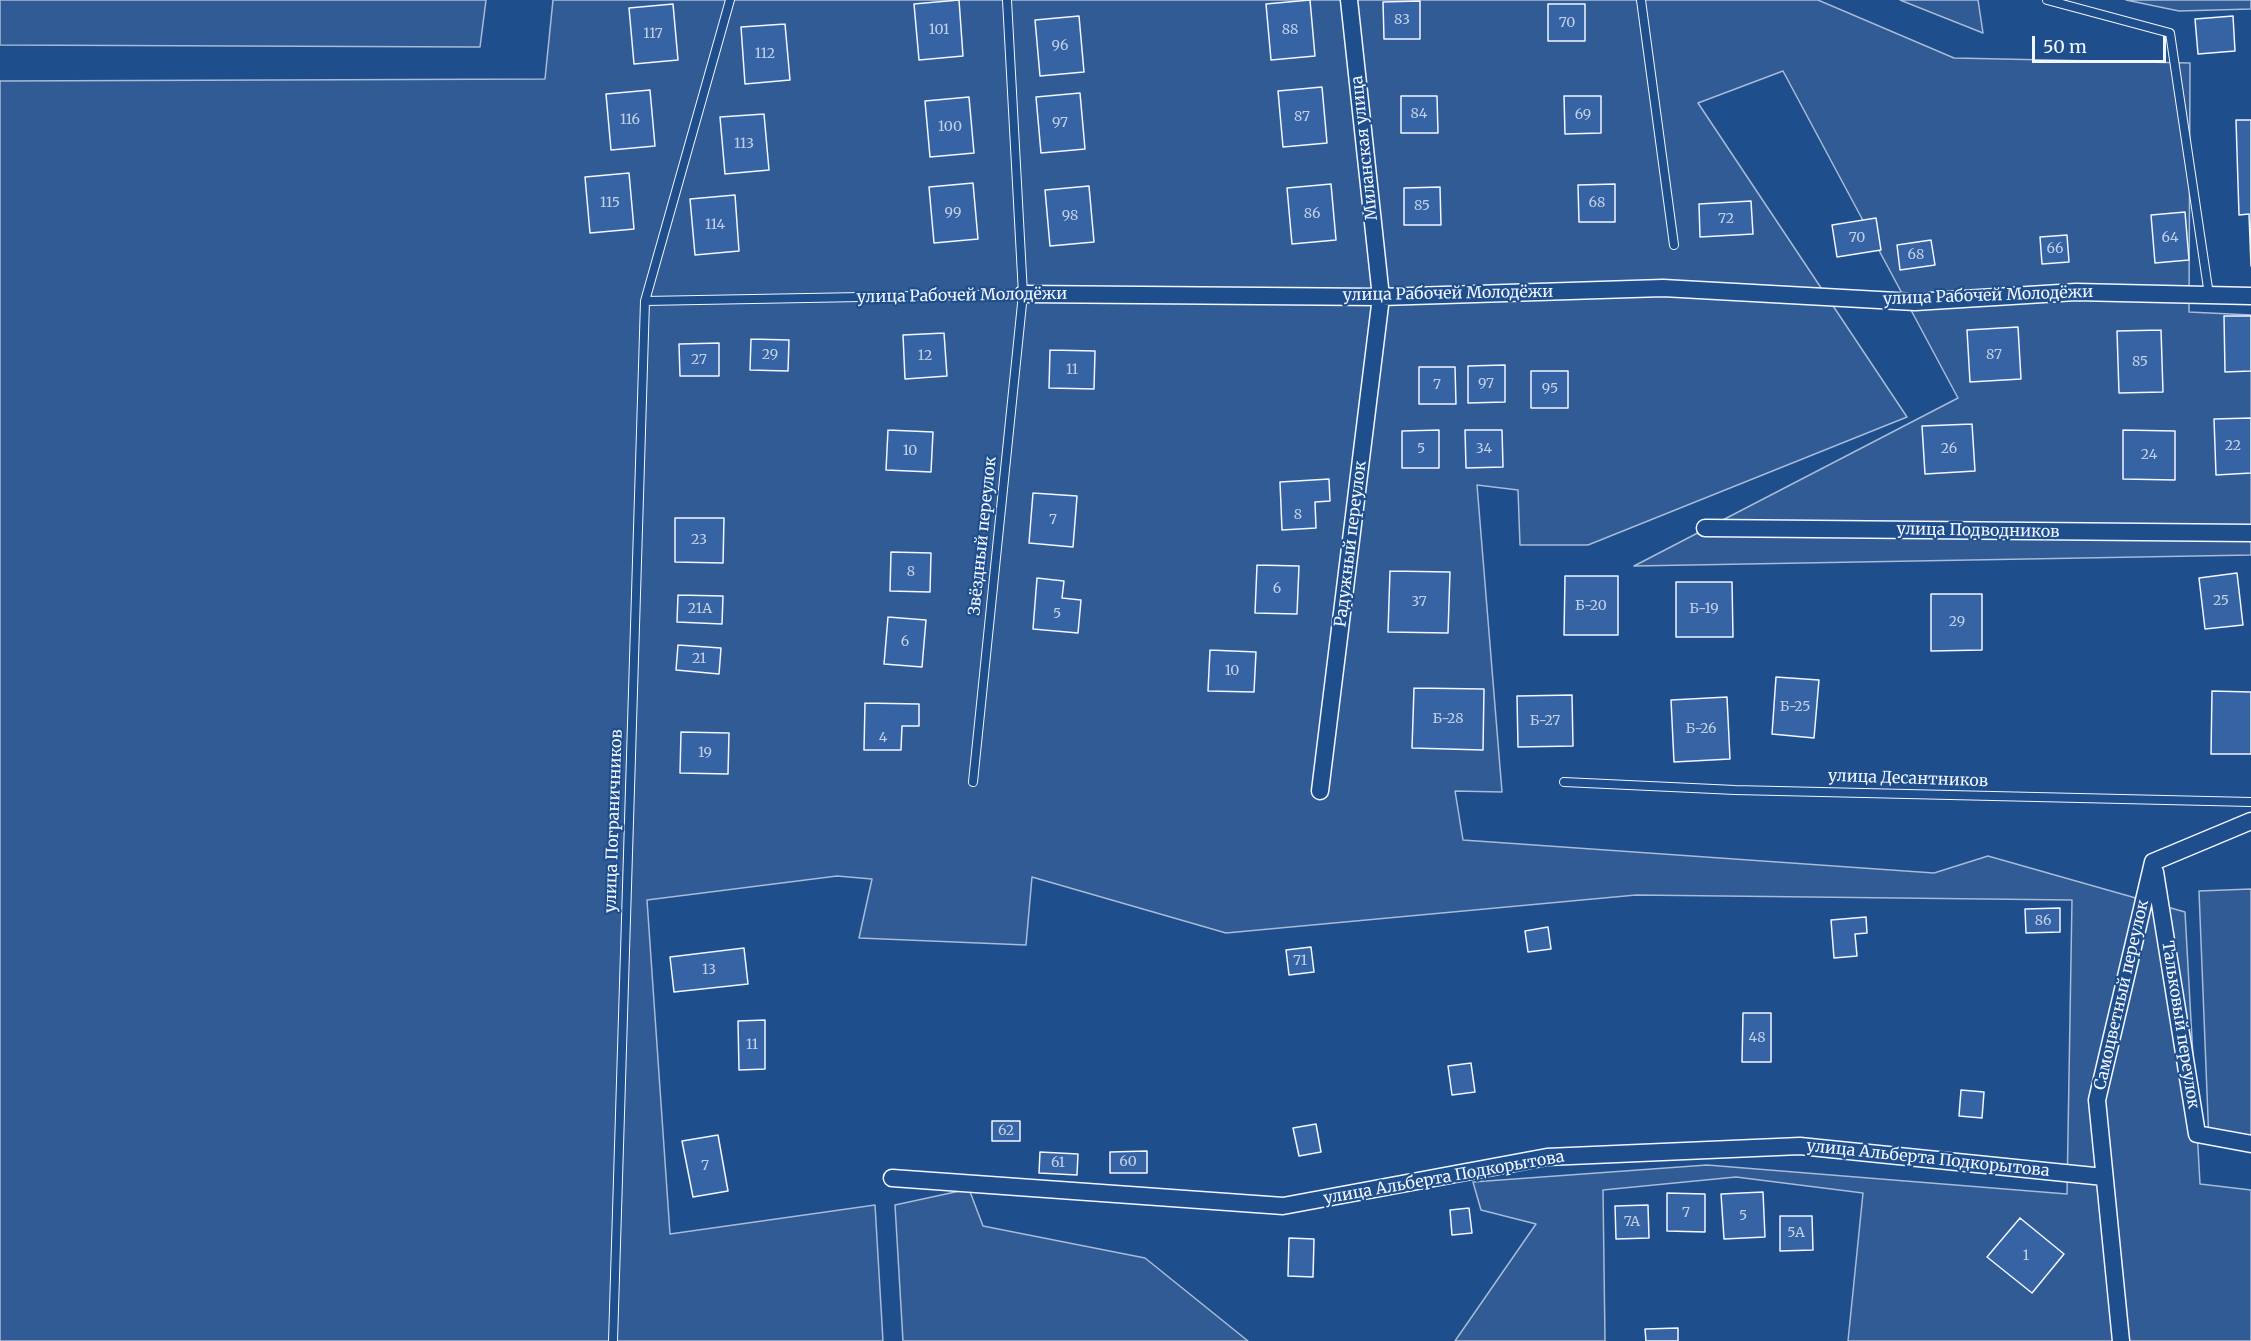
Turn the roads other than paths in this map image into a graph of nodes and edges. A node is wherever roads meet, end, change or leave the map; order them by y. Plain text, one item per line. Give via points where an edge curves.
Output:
1 (730, 0) edge
2 (1007, 0) edge
3 (1349, 0) edge
4 (1641, 0) edge
5 (2047, 0) edge
6 (1674, 245) dead end
7 (1023, 294) junction
8 (2209, 295) junction
9 (2251, 296) edge
10 (1381, 297) junction
11 (645, 301) junction
12 (1705, 528) dead end
13 (2251, 533) edge
14 (973, 782) dead end
15 (1564, 782) dead end
16 (1320, 791) dead end
17 (2251, 802) edge
18 (2251, 821) edge
19 (2153, 862) junction
20 (2251, 1144) edge
21 (2104, 1177) junction
22 (892, 1178) dead end
23 (613, 1341) edge
24 (2121, 1341) edge

1 - 11 lane, улица Пограничников
2 - 7 lane, Звёздный переулок
3 - 10 street, Миланская улица
4 - 6 lane
5 - 8 lane via 2170,33
7 - 10 street, улица Рабочей Молодёжи
7 - 11 lane, улица Рабочей Молодёжи
7 - 14 lane, Звёздный переулок
8 - 9 street, улица Рабочей Молодёжи
8 - 10 street, улица Рабочей Молодёжи via 2076,292 1915,302 1663,288
10 - 16 street, Радужный переулок
11 - 23 lane, улица Пограничников
12 - 13 street, улица Подводников
15 - 17 lane, улица Десантников via 1735,790
18 - 19 street
19 - 20 street, Тальковый переулок via 2197,1134
19 - 21 street, Самоцветный переулок via 2097,1100
21 - 22 street, улица Альберта Подкорытова via 1800,1146 1547,1157 1283,1206
21 - 24 street, Самоцветный переулок

